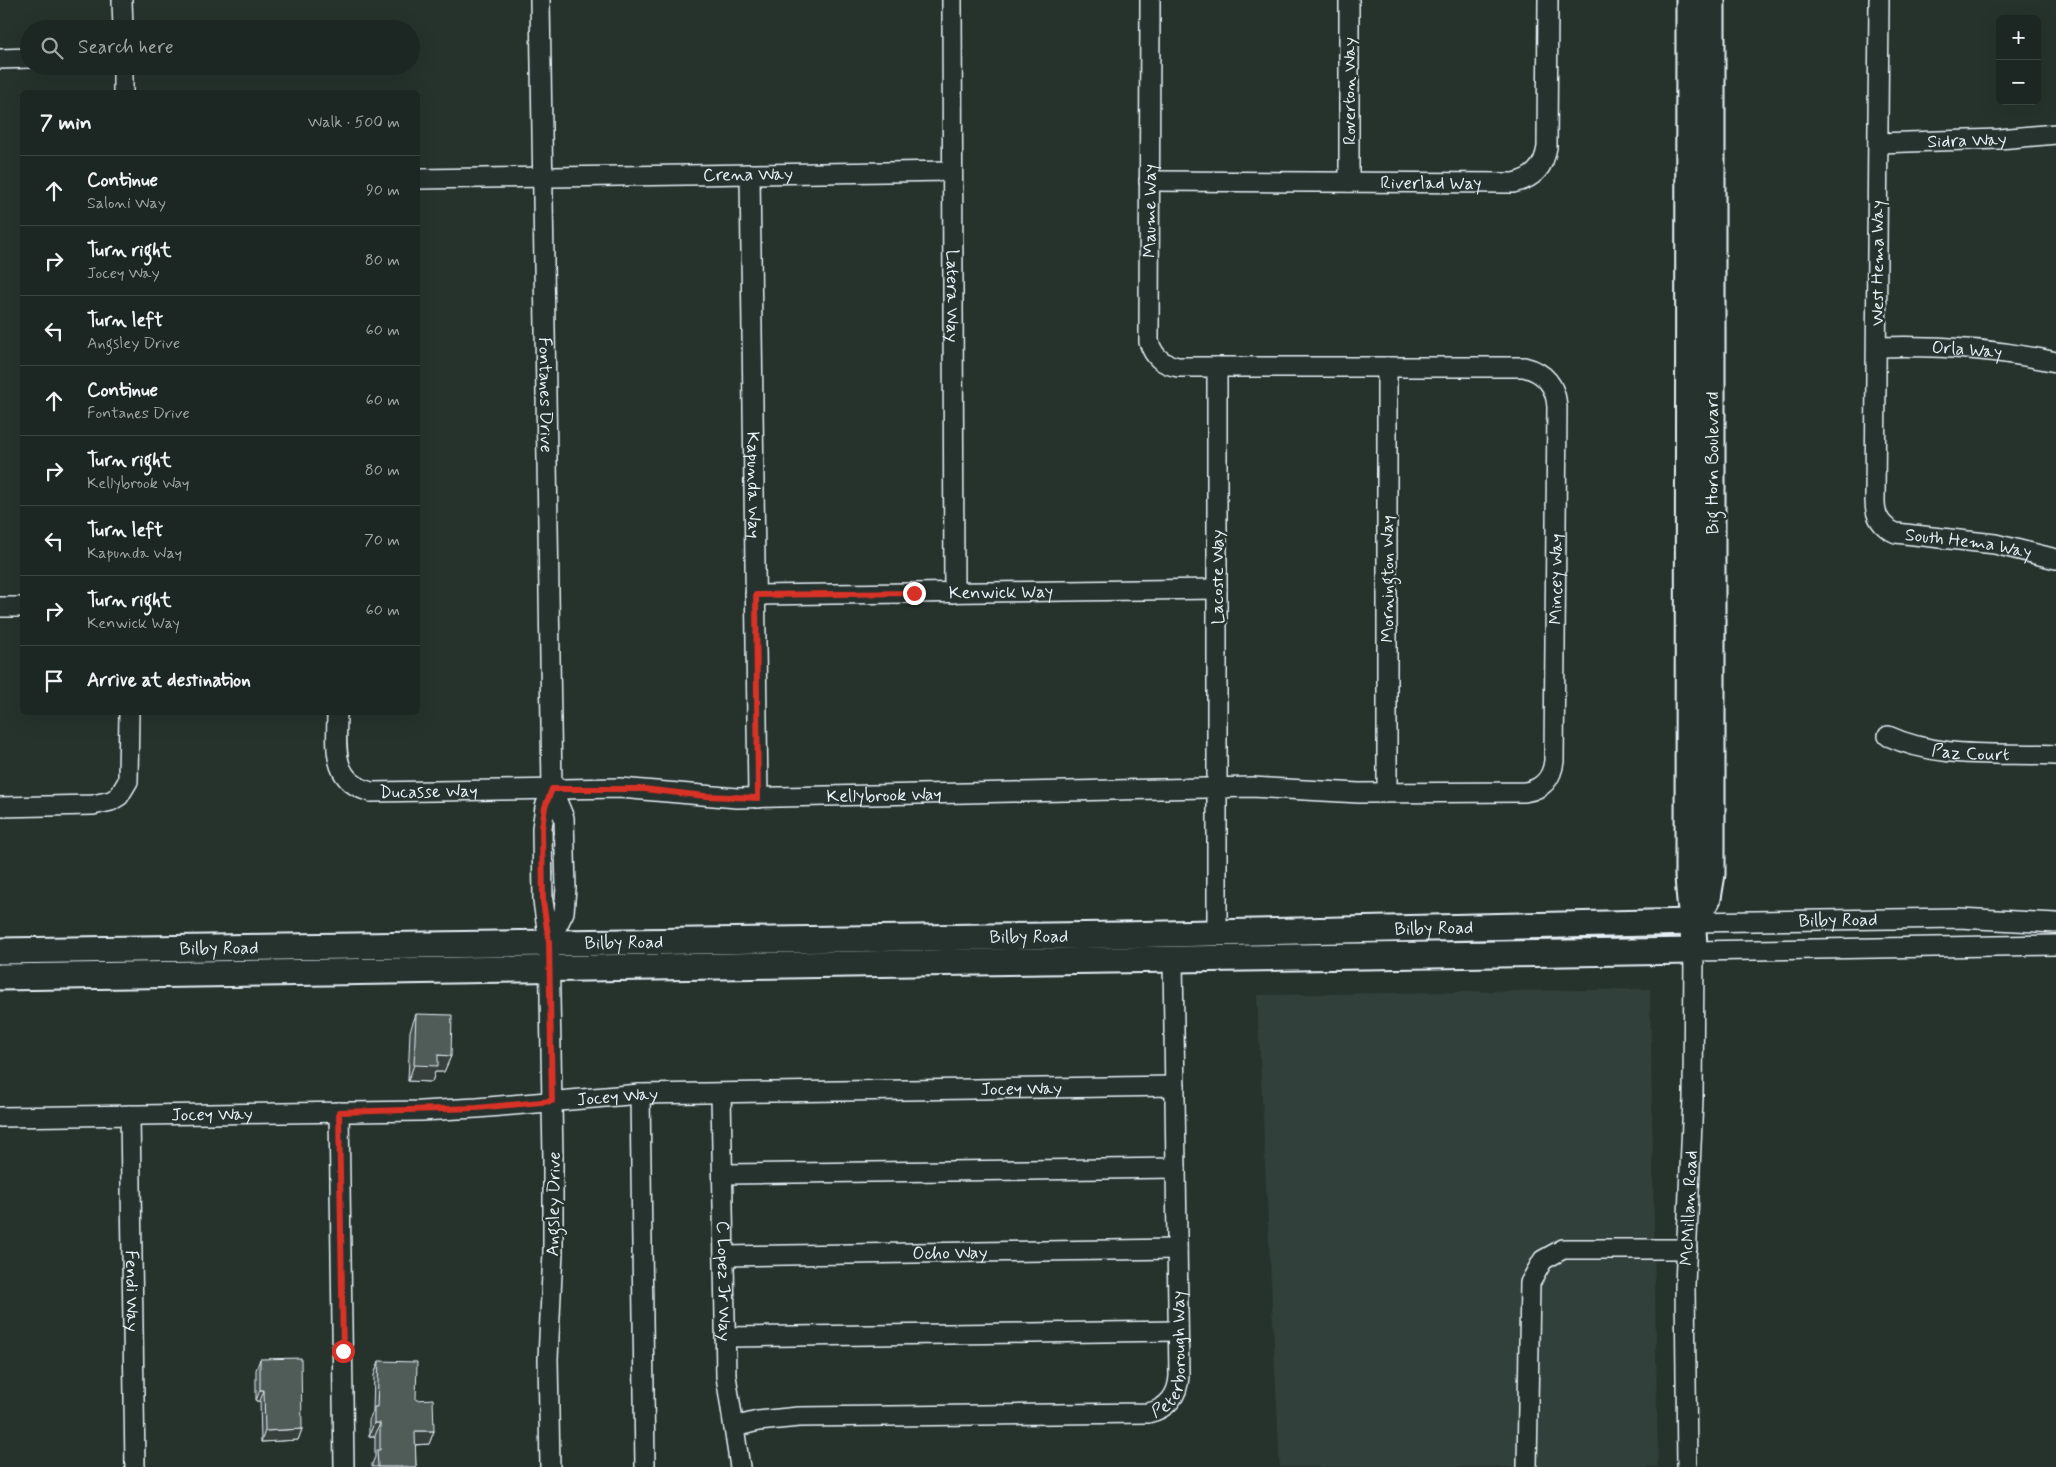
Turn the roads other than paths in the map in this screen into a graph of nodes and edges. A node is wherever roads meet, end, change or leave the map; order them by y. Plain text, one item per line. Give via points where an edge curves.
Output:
1 (122, 0) edge
2 (540, 0) edge
3 (952, 0) edge
4 (1150, 0) edge
5 (1349, 0) edge
6 (1548, 0) edge
7 (1689, 0) edge
8 (1712, 0) edge
9 (1879, 0) edge
10 (123, 20) edge
11 (20, 58) edge
12 (0, 59) edge
13 (123, 75) edge
14 (123, 90) edge
15 (2056, 134) edge
16 (1878, 143) junction
17 (952, 171) junction
18 (750, 174) junction
19 (543, 177) junction
20 (420, 179) edge
21 (1150, 182) junction
22 (1349, 182) junction
23 (1877, 347) junction
24 (2056, 362) edge
25 (1217, 367) junction
26 (1387, 367) junction
27 (1882, 525) joint
28 (2056, 559) edge
29 (1217, 589) junction
30 (954, 592) junction
31 (756, 595) junction
32 (20, 607) edge
33 (0, 608) edge
34 (129, 715) edge
35 (336, 715) edge
36 (1888, 736) dead end
37 (2056, 756) edge
38 (1217, 788) junction
39 (552, 789) junction
40 (1388, 792) junction
41 (758, 798) junction
42 (0, 807) edge
43 (1694, 922) junction
44 (2056, 924) edge
45 (1216, 933) junction
46 (549, 942) junction
47 (2056, 945) edge
48 (0, 951) edge
49 (1694, 951) junction
50 (1173, 959) junction
51 (550, 969) junction
52 (0, 977) edge
53 (1175, 1086) junction
54 (721, 1093) junction
55 (640, 1094) junction
56 (552, 1101) junction
57 (339, 1112) junction
58 (130, 1115) junction
59 (0, 1117) edge
60 (1176, 1168) junction
61 (723, 1174) junction
62 (1177, 1249) junction
63 (1687, 1249) junction
64 (724, 1256) junction
65 (1178, 1330) junction
66 (725, 1338) junction
67 (734, 1427) junction
68 (135, 1467) edge
69 (344, 1467) edge
70 (550, 1467) edge
71 (645, 1467) edge
72 (740, 1467) edge
73 (1527, 1467) edge
74 (1687, 1467) edge

1 - 10 street
2 - 19 street, Fontanes Drive
3 - 17 street, Latera Way
4 - 21 street, Maume Way
5 - 22 street, Roverton Way
6 - 22 street, Riverlad Way via 1546,157 1530,178 1512,183
7 - 43 main road, Big Horn Boulevard via 1688,875
8 - 43 main road, Big Horn Boulevard via 1712,874 1708,898
9 - 16 street, West Hema Way
11 - 12 street
13 - 14 street
15 - 16 street, Sidra Way
16 - 23 street, West Hema Way
17 - 18 street, Crena Way
17 - 30 street, Latera Way
18 - 19 street, Crena Way
18 - 31 street, Kapunda Way
19 - 20 street, Crena Way
19 - 39 street, Fontanes Drive
21 - 22 street, Riverlad Way
21 - 25 street, Maume Way via 1151,349 1161,362 1169,365
23 - 24 street, Orla Way via 1953,346
23 - 27 street, West Hema Way via 1875,510
25 - 26 street, Mincey Way
25 - 29 street, Lacoste Way
26 - 40 street, Mornington Way
26 - 40 street, Mincey Way via 1524,367 1539,372 1551,383 1557,407 1554,760 1549,778 1538,788 1525,792
27 - 28 street, South Hema Way via 1896,533 1980,542
29 - 30 street, Kenwick Way
29 - 38 street, Lacoste Way
30 - 31 street, Kenwick Way
31 - 41 street, Kapunda Way
32 - 33 street
34 - 42 street via 130,772 125,789 119,796 102,805
35 - 39 street, Ducasse Way via 339,765 348,780 363,790
36 - 37 street, Paz Court via 1914,746 1946,752
38 - 40 street, Mincey Way via 1286,787
38 - 41 street, Kellybrook Way
38 - 45 street, Lacoste Way
39 - 41 street, Kellybrook Way via 644,789
39 - 46 street, Fontanes Drive via 542,828 543,901
43 - 44 street, Bilby Road via 1959,918
43 - 45 main road, Bilby Road
43 - 49 main road, Big Horn Boulevard
45 - 46 main road, Bilby Road
46 - 48 main road, Bilby Road
46 - 51 street, Angsley Drive
47 - 49 street, Bilby Road
49 - 50 main road, Bilby Road
49 - 63 street, McMillan Road
50 - 51 main road, Bilby Road
50 - 53 street, Peterborough Way
51 - 52 main road, Bilby Road
51 - 56 street, Angsley Drive
53 - 54 street, Jocey Way
53 - 60 street, Peterborough Way
54 - 55 street, Jocey Way
54 - 61 street, C Lopez Jr Way
55 - 56 street, Jocey Way
55 - 71 street
56 - 57 street, Jocey Way via 477,1108
56 - 70 street, Angsley Drive via 554,1205 548,1359
57 - 58 street, Jocey Way
57 - 69 street
58 - 59 street, Jocey Way
58 - 68 street, Fendi Way
60 - 61 street
60 - 62 street, Peterborough Way
61 - 64 street, C Lopez Jr Way
62 - 64 street, Ocho Way
62 - 65 street, Peterborough Way
63 - 73 street via 1564,1249 1543,1260 1530,1283
63 - 74 street, McMillan Road
64 - 66 street, C Lopez Jr Way
65 - 66 street
65 - 67 street, Peterborough Way via 1178,1386 1170,1402 1148,1413 800,1417
66 - 67 street, C Lopez Jr Way via 726,1376
67 - 72 street, C Lopez Jr Way

